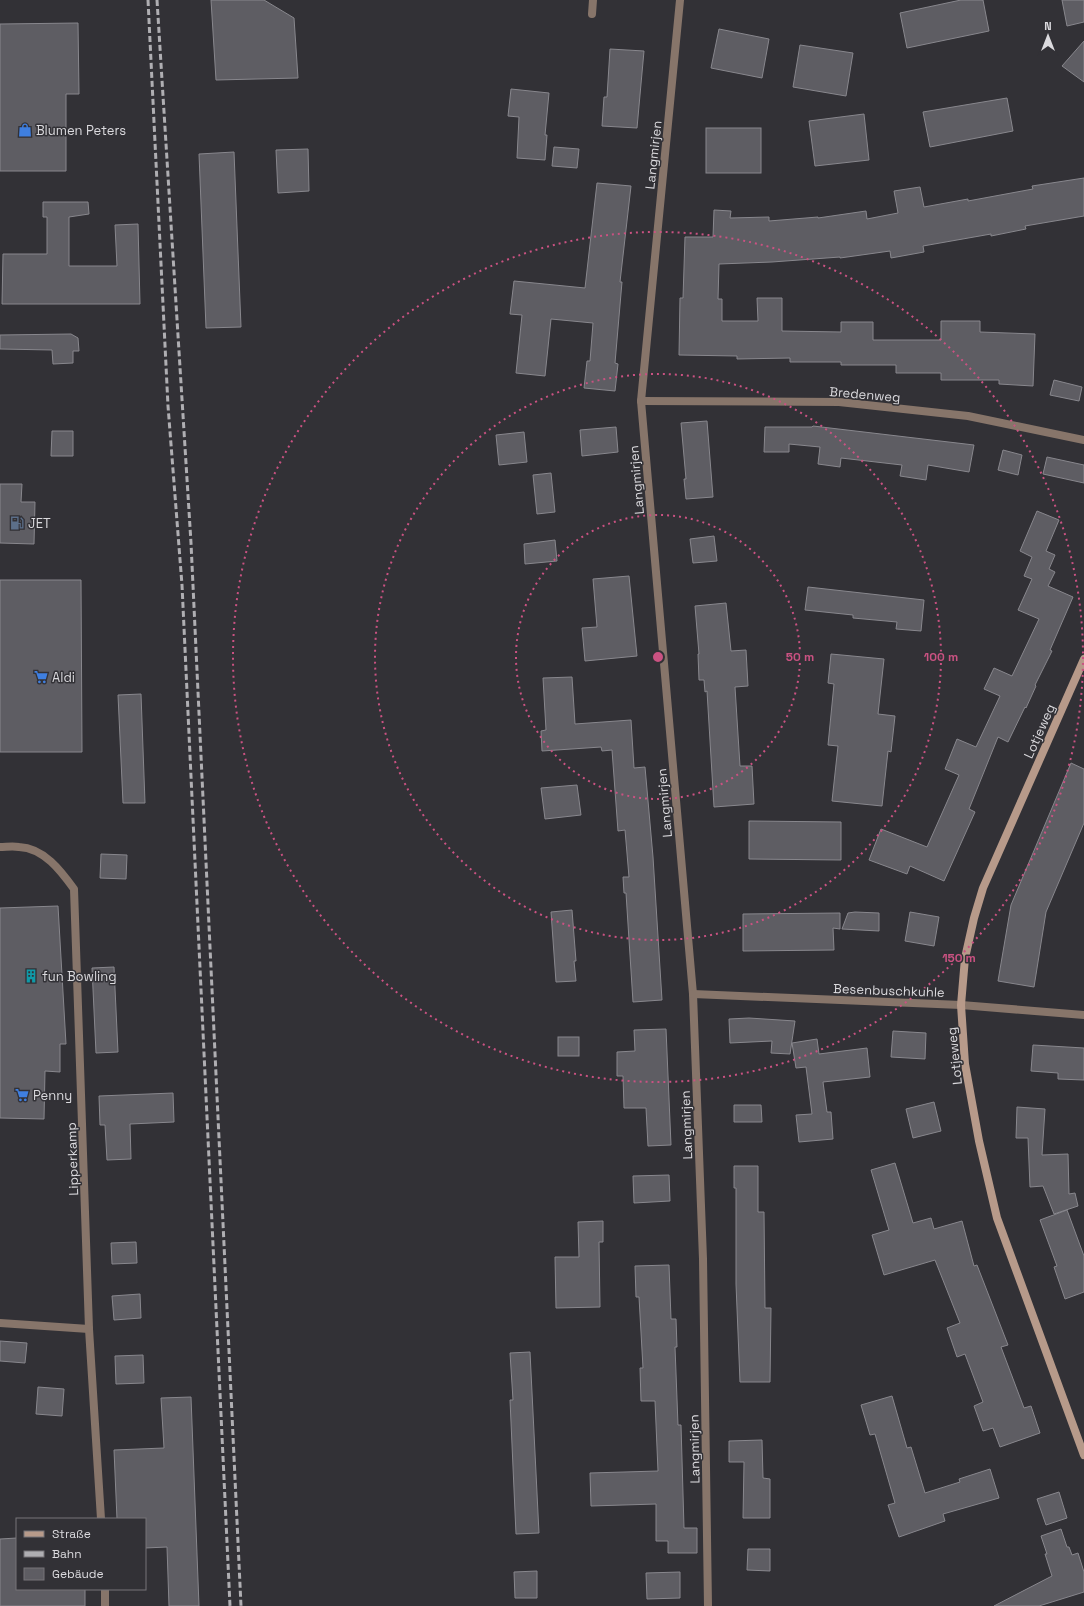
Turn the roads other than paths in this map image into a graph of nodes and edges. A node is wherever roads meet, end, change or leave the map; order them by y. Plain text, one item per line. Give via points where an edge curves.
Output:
1 (593, 0) edge
2 (680, 0) edge
3 (592, 14) dead end
4 (641, 401) junction
5 (1084, 440) edge
6 (1084, 659) edge
7 (0, 847) edge
8 (693, 994) junction
9 (961, 1005) junction
10 (1084, 1015) edge
11 (0, 1323) edge
12 (89, 1329) junction
13 (1084, 1455) edge
14 (101, 1518) edge
15 (105, 1590) edge
16 (105, 1606) edge
17 (708, 1606) edge

1 - 3 street
2 - 4 street, Langmirjen
4 - 5 street, Bredenweg via 839,402 968,416
4 - 8 street, Langmirjen
6 - 9 street, Lotjeweg via 983,888 966,958
7 - 12 street, Lipperkamp via 20,847 36,851 60,868 74,889
8 - 9 street, Besenbuschkuhle
8 - 17 street, Langmirjen via 703,1259
9 - 10 street, Besenbuschkuhle
9 - 13 street, Lotjeweg via 965,1064 997,1218
11 - 12 street
12 - 14 street, Lipperkamp
15 - 16 street

